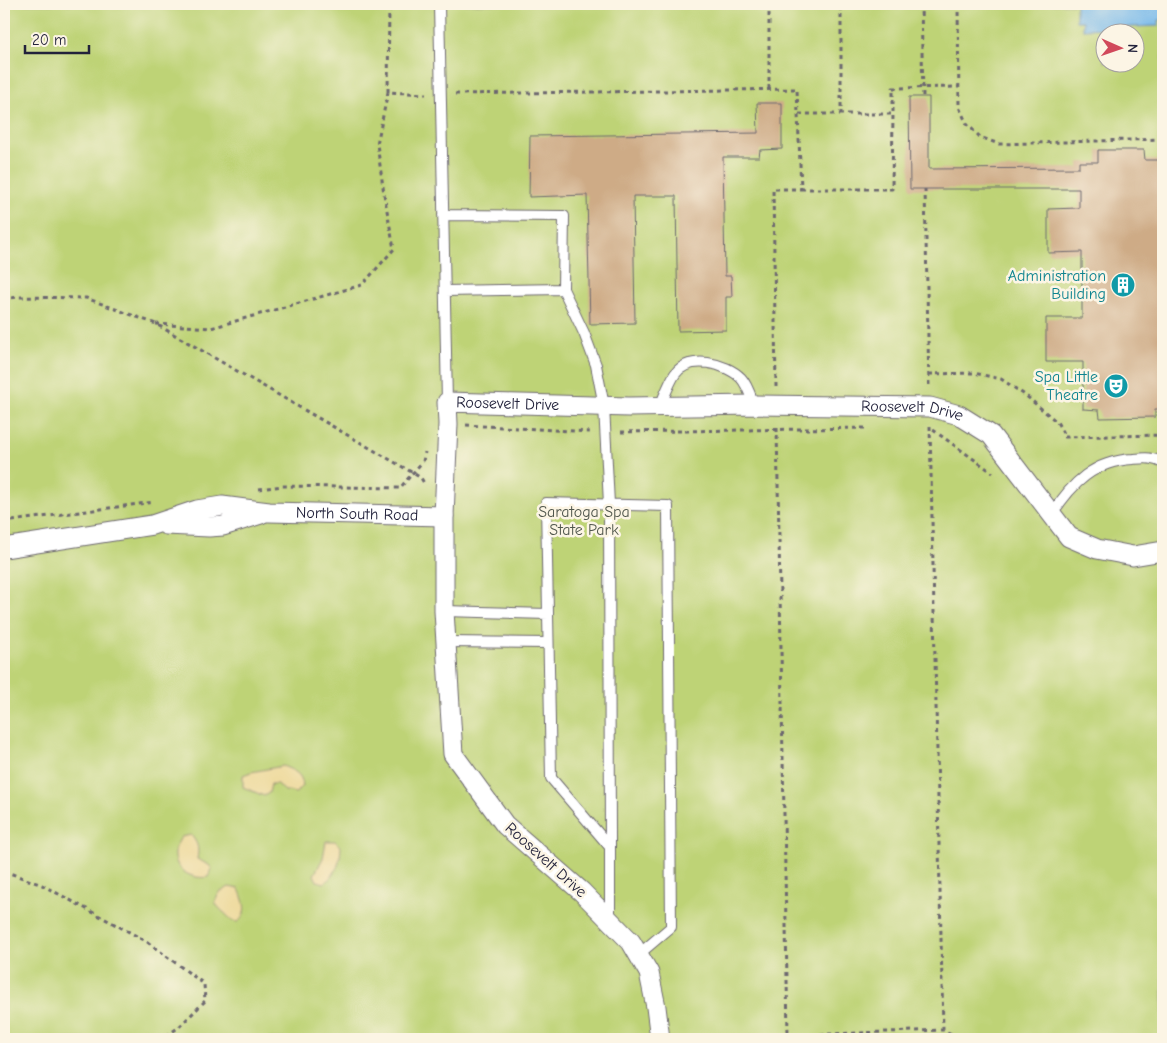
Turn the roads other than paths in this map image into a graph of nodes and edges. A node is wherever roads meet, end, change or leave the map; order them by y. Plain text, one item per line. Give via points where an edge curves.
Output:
1 (439, 4) edge
2 (443, 215) junction
3 (563, 289) junction
4 (445, 291) junction
5 (447, 402) junction
6 (754, 405) junction
7 (604, 406) junction
8 (660, 406) junction
9 (1163, 463) edge
10 (609, 504) junction
11 (1052, 514) junction
12 (444, 516) junction
13 (4, 548) edge
14 (1163, 551) edge
15 (444, 611) junction
16 (548, 614) junction
17 (446, 642) junction
18 (548, 643) junction
19 (610, 847) junction
20 (610, 919) junction
21 (638, 955) junction
22 (660, 1039) edge

1 - 2 lane
2 - 3 lane via 564,216
2 - 4 lane
3 - 4 lane
3 - 7 lane via 596,365
4 - 5 lane
5 - 7 street, Roosevelt Drive
5 - 12 street, Roosevelt Drive
6 - 8 street, Roosevelt Drive
6 - 8 lane via 742,379 730,370 708,362 689,364 675,374
6 - 11 street, Roosevelt Drive via 930,407 959,415 991,436
7 - 8 street, Roosevelt Drive
7 - 10 lane
9 - 11 lane via 1154,458 1109,462 1089,472 1073,486
10 - 16 lane via 546,503
10 - 19 lane
10 - 21 lane via 668,506 671,927
11 - 14 street, Roosevelt Drive via 1070,537 1097,549 1133,556
12 - 13 street, North South Road via 269,512 223,526 152,525
12 - 15 street, Roosevelt Drive
15 - 16 lane
15 - 17 street, Roosevelt Drive
16 - 18 lane
17 - 18 lane
17 - 20 street, Roosevelt Drive via 453,754 506,825
18 - 19 lane via 551,778
19 - 20 lane
20 - 21 street, Roosevelt Drive
21 - 22 street, Roosevelt Drive via 650,973

